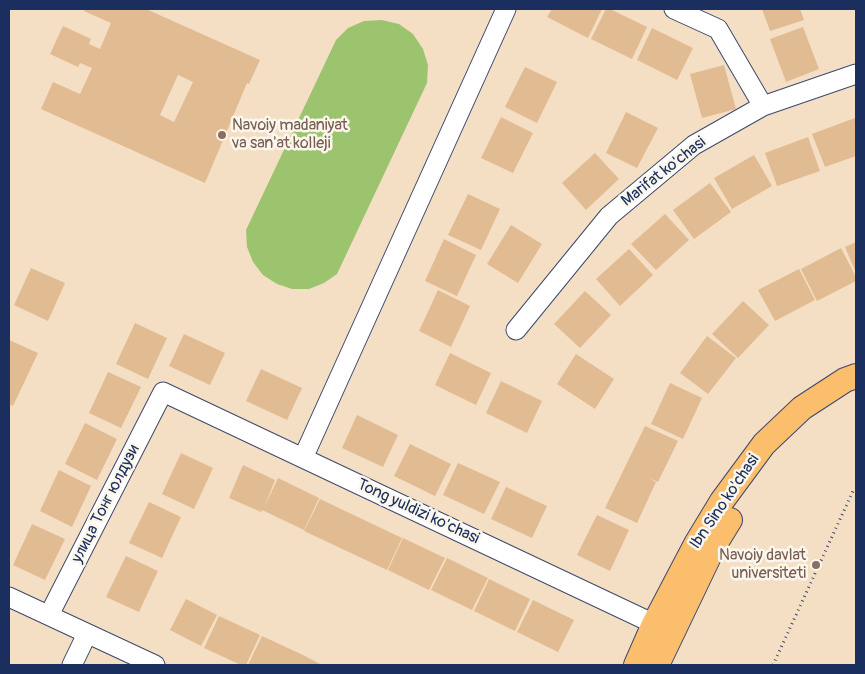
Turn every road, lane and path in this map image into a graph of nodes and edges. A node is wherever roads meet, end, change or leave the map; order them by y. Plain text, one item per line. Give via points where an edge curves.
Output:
1 (506, 9) edge
2 (674, 9) edge
3 (856, 74) edge
4 (762, 106) junction
5 (516, 330) dead end
6 (856, 376) edge
7 (856, 391) edge
8 (163, 392) joint
9 (303, 458) junction
10 (853, 491) dead end
11 (9, 597) edge
12 (50, 615) junction
13 (663, 629) junction
14 (87, 634) junction
15 (72, 665) edge
16 (155, 665) edge
17 (636, 665) edge
18 (657, 665) edge
19 (773, 665) edge

1 - 9 street
2 - 4 street via 718,29
3 - 4 street, Marifat ko'chasi
4 - 5 street, Marifat ko'chasi via 694,145 609,216
6 - 13 main road, Ibn Sino ko'chasi via 802,408 764,444 722,501 696,544
7 - 13 main road, Ibn Sino ko'chasi via 837,400 766,463
8 - 9 street, Tong yuldizi ko'chasi
8 - 12 street, улица Тонг юлдузи
9 - 13 street, Tong yuldizi ko'chasi
10 - 19 path
11 - 12 street
12 - 14 street
13 - 17 main road, Ibn Sino ko'chasi
13 - 18 main road, Ibn Sino ko'chasi
14 - 15 street
14 - 16 street

